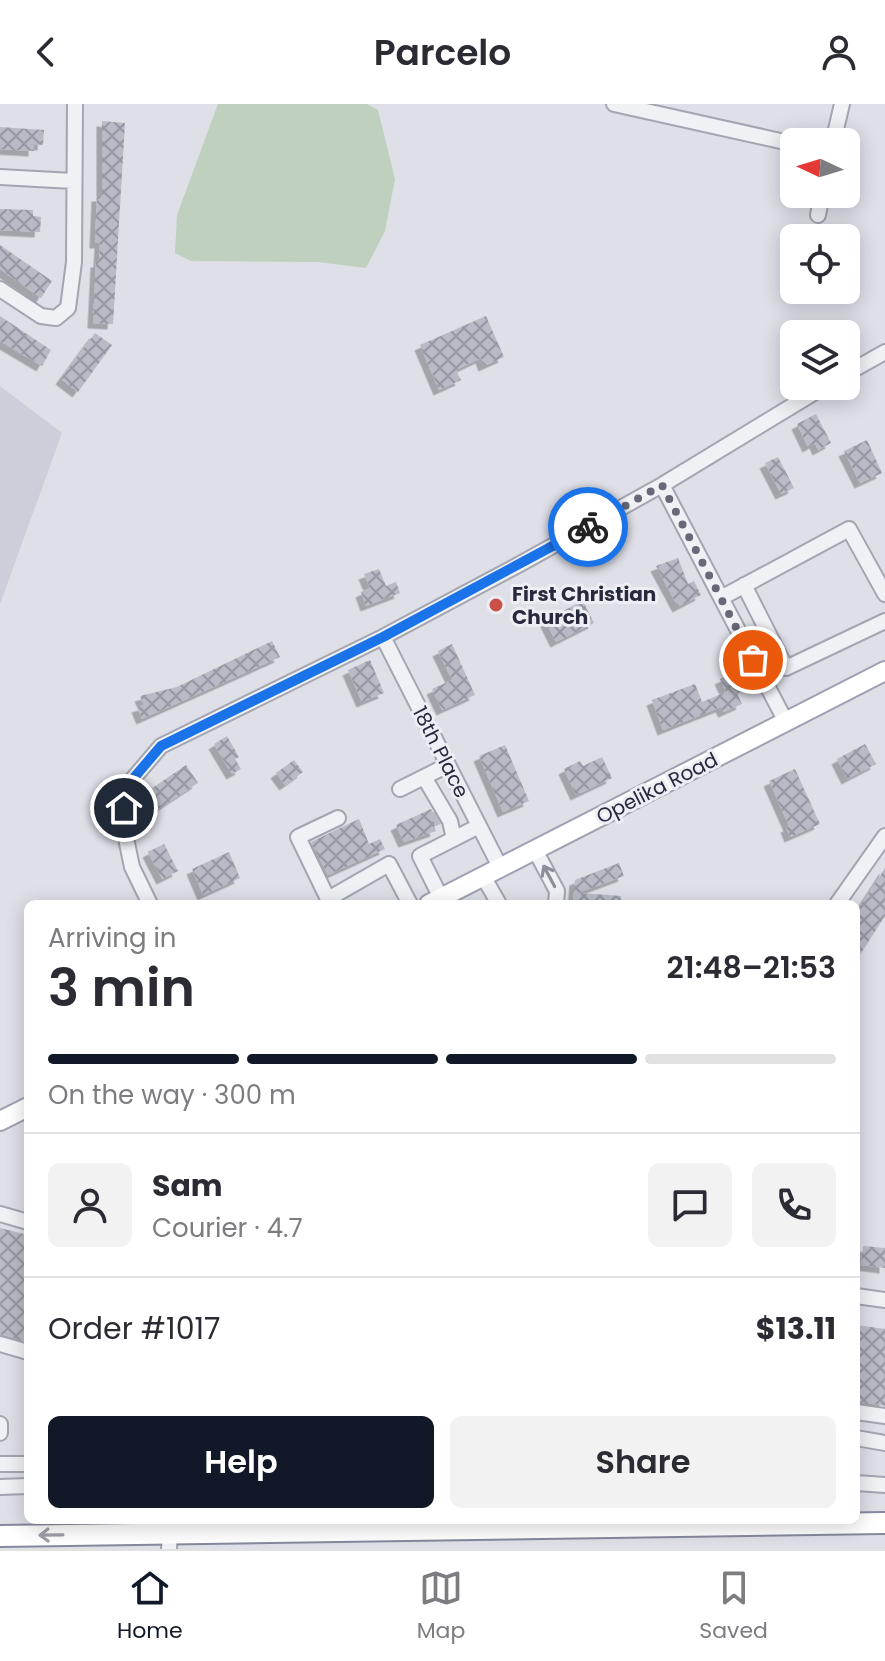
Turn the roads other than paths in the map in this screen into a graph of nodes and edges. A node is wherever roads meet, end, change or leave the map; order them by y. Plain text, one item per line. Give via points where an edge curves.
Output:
1 (75, 104) edge
2 (614, 104) edge
3 (842, 104) edge
4 (647, 108) edge
5 (836, 128) edge
6 (780, 141) edge
7 (0, 177) edge
8 (73, 181) junction
9 (819, 208) edge
10 (818, 215) dead end
11 (0, 289) edge
12 (885, 352) edge
13 (860, 366) edge
14 (802, 400) edge
15 (662, 485) junction
16 (744, 585) junction
17 (885, 594) edge
18 (721, 598) junction
19 (885, 621) edge
20 (383, 637) junction
21 (786, 668) junction
22 (885, 671) edge
23 (763, 680) junction
24 (786, 722) junction
25 (448, 765) junction
26 (424, 777) junction
27 (400, 789) dead end
28 (338, 818) dead end
29 (443, 819) junction
30 (479, 826) junction
31 (885, 836) edge
32 (535, 850) junction
33 (500, 867) junction
34 (483, 876) junction
35 (148, 900) edge
36 (328, 900) edge
37 (332, 900) edge
38 (408, 900) edge
39 (435, 900) edge
40 (437, 900) edge
41 (497, 900) edge
42 (556, 900) edge
43 (840, 900) edge
44 (24, 1109) edge
45 (0, 1121) edge
46 (0, 1214) edge
47 (24, 1221) edge
48 (860, 1296) edge
49 (881, 1298) edge
50 (860, 1306) edge
51 (0, 1344) edge
52 (24, 1351) edge
53 (860, 1413) edge
54 (885, 1416) edge
55 (0, 1424) edge
56 (0, 1433) edge
57 (860, 1439) edge
58 (885, 1443) edge
59 (0, 1464) edge
60 (24, 1464) edge
61 (860, 1483) edge
62 (885, 1485) edge
63 (24, 1486) edge
64 (0, 1487) edge
65 (860, 1523) edge
66 (885, 1523) edge
67 (712, 1524) edge
68 (170, 1534) edge
69 (0, 1536) edge

1 - 8 street
2 - 4 street
3 - 5 street
4 - 6 street
7 - 8 street
8 - 11 street via 74,262 68,308 56,318 41,316
9 - 10 street
12 - 13 street
14 - 15 street
15 - 18 street
15 - 20 street
16 - 17 street via 849,529
16 - 18 street
16 - 21 street
18 - 23 street
19 - 21 street
20 - 25 street, 18th Place
20 - 35 street via 161,746 132,780 124,808 132,867
21 - 23 street
22 - 24 main road, Opelika Road
23 - 24 street
24 - 32 main road, Opelika Road
25 - 26 street
25 - 30 street, 18th Place
26 - 27 street
26 - 29 street
28 - 36 street via 298,837
29 - 30 street
29 - 39 street via 420,856
30 - 33 street, 18th Place
31 - 43 street
32 - 33 main road, Opelika Road
42 -> 32 street via 557,891
33 - 34 main road, Opelika Road
34 - 40 main road, Opelika Road
34 - 41 street
37 - 38 street via 389,864
44 - 45 main road
46 - 47 street
48 - 49 street
49 - 50 street
51 - 52 street
53 - 54 street
55 - 56 street
57 - 58 street
59 - 60 street
61 - 62 street
63 - 64 street
65 - 66 highway
67 - 68 highway
68 -> 69 highway

